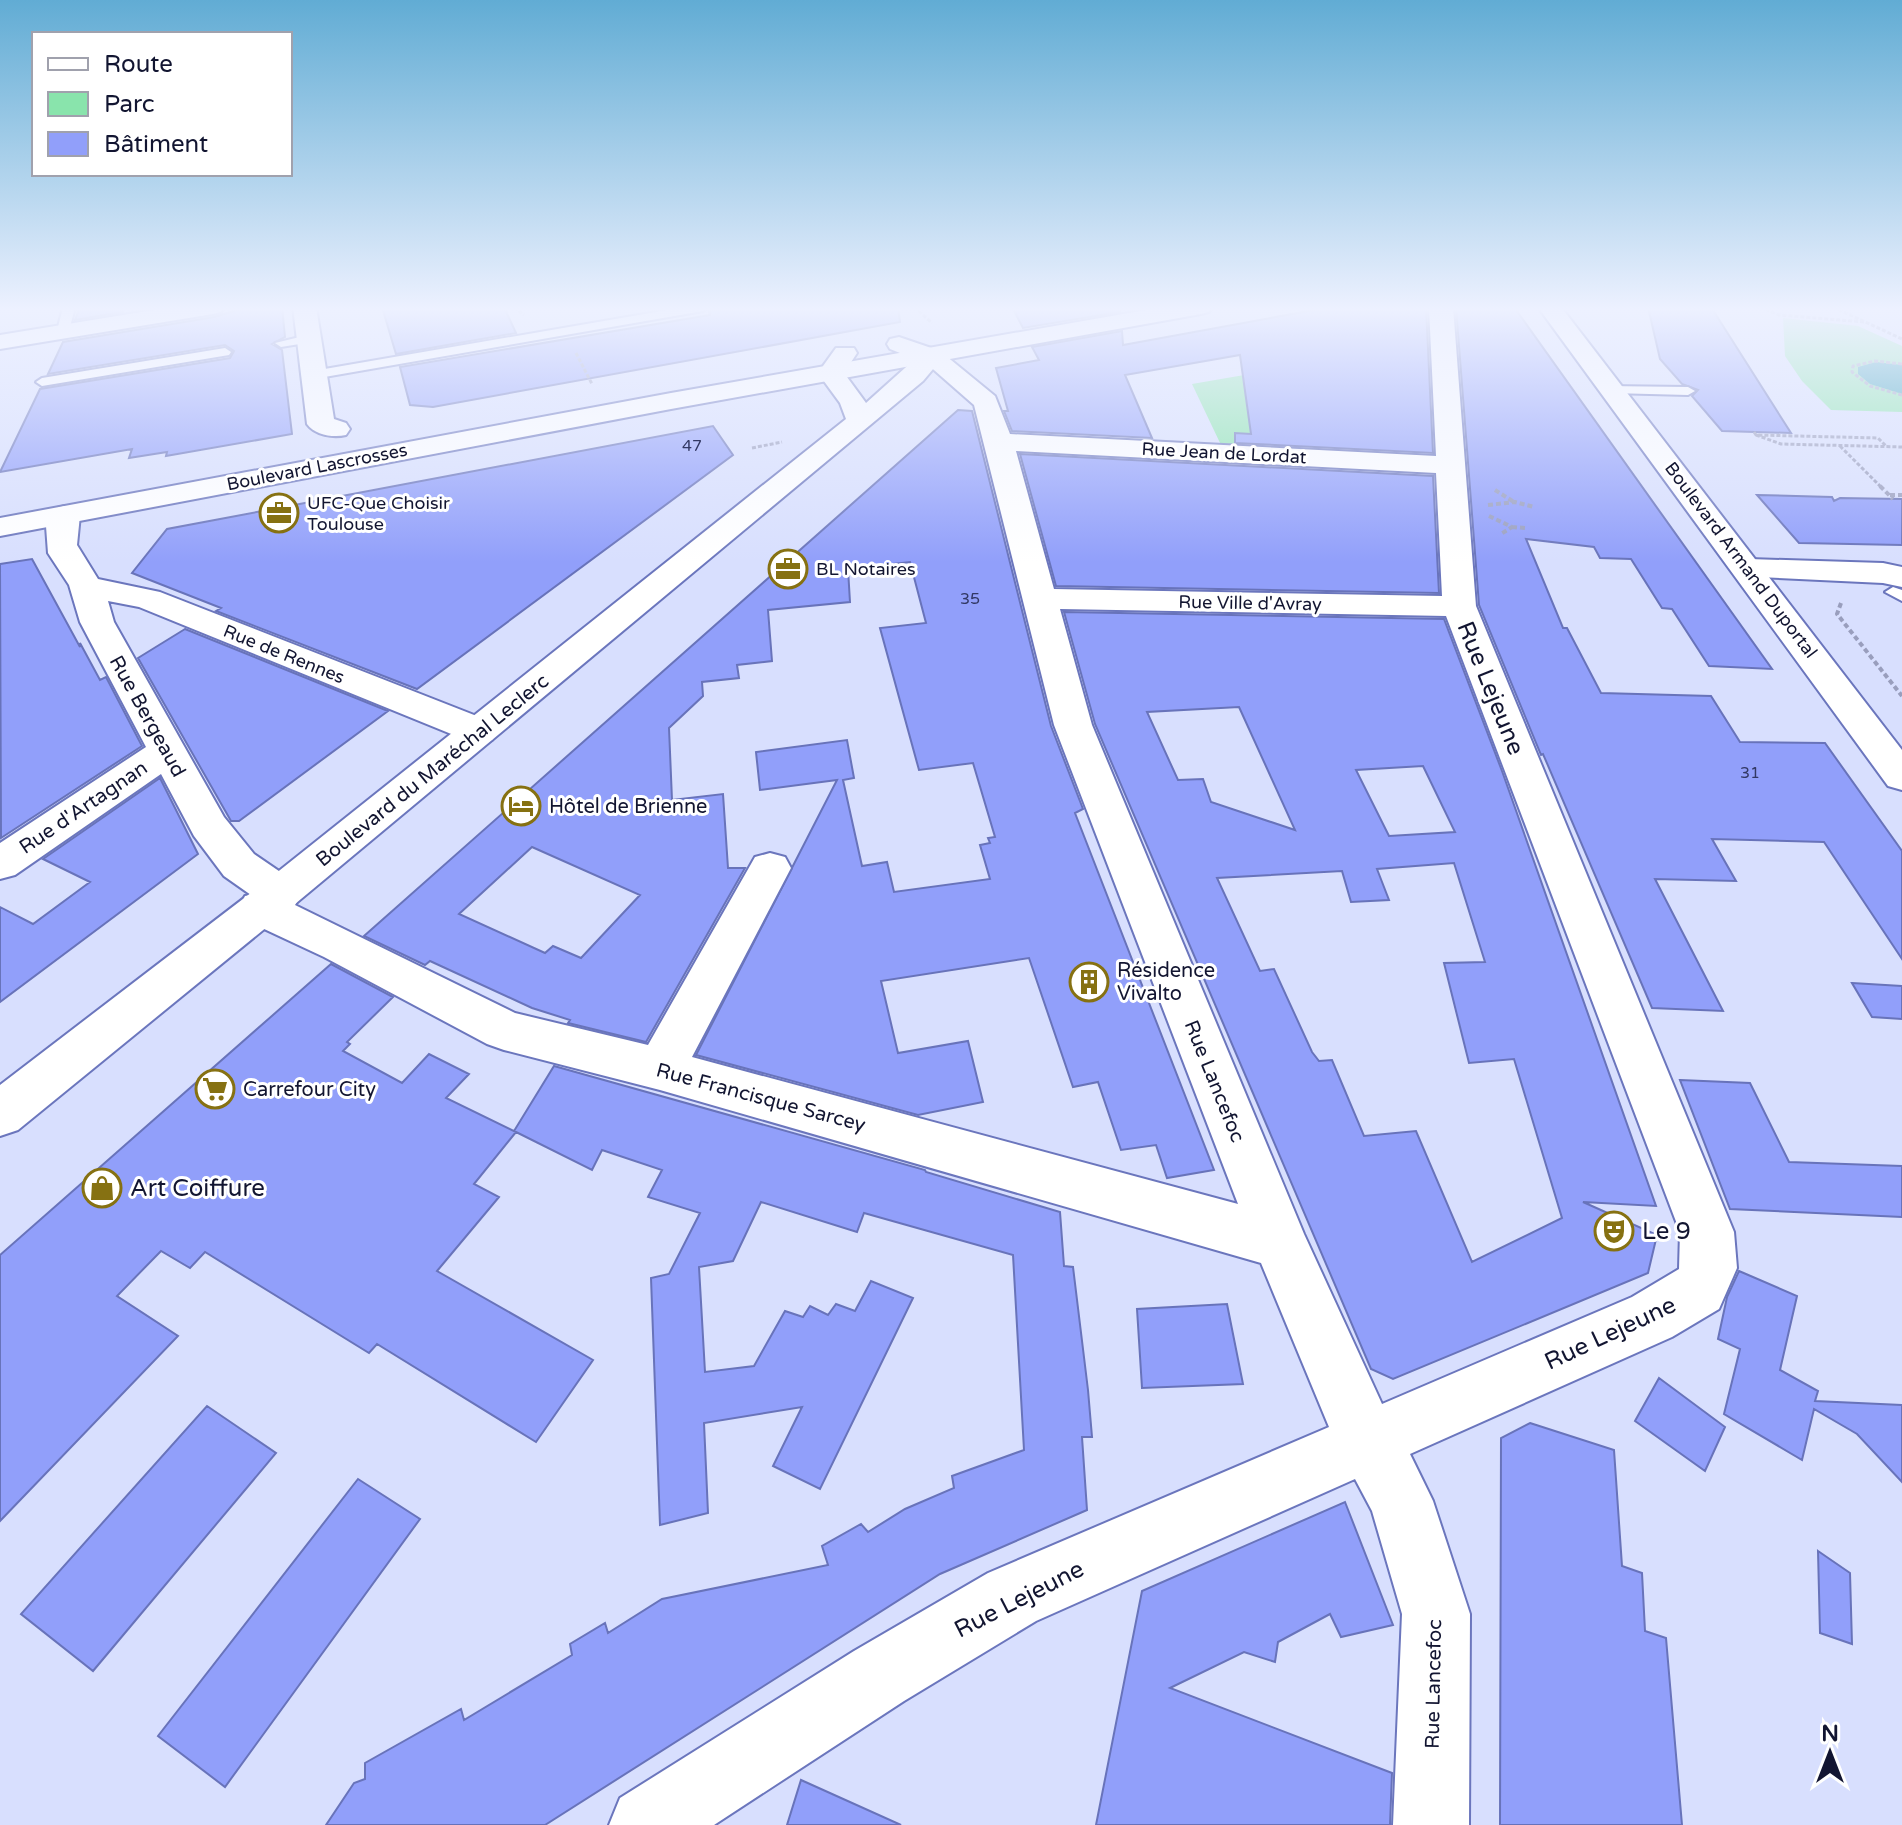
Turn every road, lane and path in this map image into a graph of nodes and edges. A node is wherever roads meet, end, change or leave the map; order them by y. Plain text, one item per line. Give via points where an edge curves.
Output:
1 (328, 392) edge
2 (334, 392) edge
3 (405, 392) edge
4 (539, 392) edge
5 (849, 392) edge
6 (894, 392) edge
7 (976, 392) edge
8 (1452, 392) edge
9 (1613, 392) edge
10 (336, 412) junction
11 (860, 420) junction
12 (999, 442) junction
13 (1839, 445) junction
14 (1887, 446) junction
15 (1902, 447) edge
16 (1465, 487) junction
17 (1902, 495) edge
18 (1515, 502) junction
19 (1534, 507) dead end
20 (0, 508) edge
21 (65, 515) junction
22 (0, 527) edge
23 (1512, 527) dead end
24 (1525, 528) dead end
25 (1756, 579) junction
26 (86, 587) junction
27 (1900, 588) edge
28 (1041, 599) junction
29 (1841, 603) dead end
30 (1459, 606) junction
31 (1902, 696) edge
32 (479, 731) junction
33 (167, 751) junction
34 (1902, 777) edge
35 (0, 864) edge
36 (770, 868) dead end
37 (270, 900) junction
38 (660, 1069) junction
39 (0, 1114) edge
40 (1280, 1242) junction
41 (1370, 1443) junction
42 (647, 1825) edge
43 (1431, 1825) edge

1 - 10 street
2 - 10 street
3 - 10 lane
4 - 10 street, Boulevard Lascrosses
5 - 11 street
6 - 11 street, Boulevard du Maréchal Leclerc
7 - 12 street, Rue Lancefoc via 986,402
8 - 16 street, Rue Lejeune
9 - 25 street, Boulevard Armand Duportal
10 - 20 street, Boulevard Lascrosses
10 - 21 street, Boulevard Lascrosses
11 - 32 street, Boulevard du Maréchal Leclerc
12 - 16 street, Rue Jean de Lordat
12 - 28 street, Rue Lancefoc
13 - 14 path
13 - 14 path via 1781,444 1755,434 1878,438
13 - 17 path via 1891,497
14 - 15 path
16 - 18 path
16 - 18 path via 1470,507
16 - 30 street, Rue Lejeune
18 - 19 path
21 - 22 street, Boulevard Lascrosses
21 - 26 street, Rue Bergeaud via 60,542
23 - 24 path
25 - 27 street
25 - 34 street, Boulevard Armand Duportal
26 - 32 street, Rue de Rennes via 148,599
26 - 33 street, Rue Bergeaud via 97,622
28 - 30 street, Rue Ville d'Avray
28 - 40 street, Rue Lancefoc via 1073,725
29 - 31 path via 1837,614
30 - 41 street, Rue Lejeune via 1689,1184 1707,1232 1709,1268 1699,1289 1652,1317
32 - 37 street, Boulevard du Maréchal Leclerc
33 - 35 street, Rue d'Artagnan
33 - 37 street, Rue Bergeaud via 209,826
36 - 38 street
37 - 38 street, Rue Francisque Sarcey via 340,945 504,1030
37 - 39 street, Boulevard du Maréchal Leclerc
38 - 40 street, Rue Francisque Sarcey
40 - 41 street, Rue Lancefoc
41 - 42 street, Rue Lejeune via 1012,1597
41 - 43 street, Rue Lancefoc via 1401,1501 1436,1614

